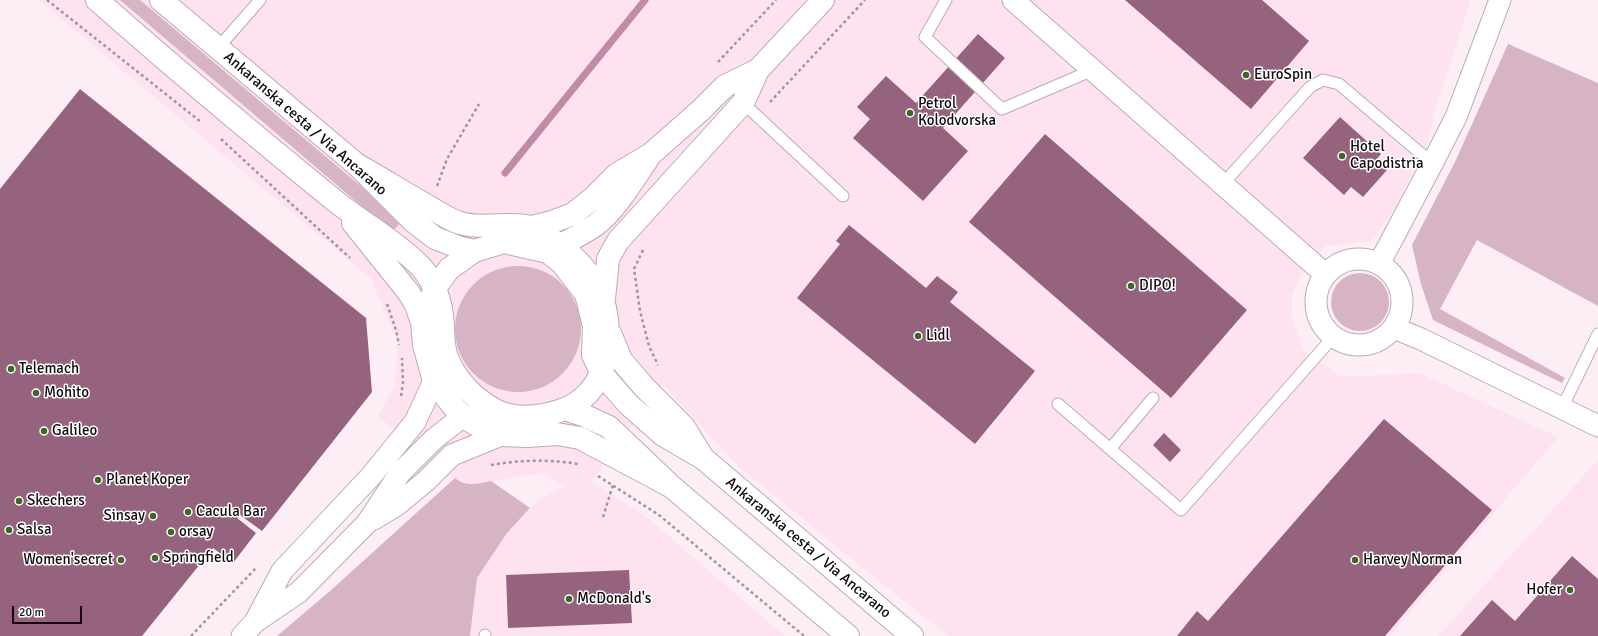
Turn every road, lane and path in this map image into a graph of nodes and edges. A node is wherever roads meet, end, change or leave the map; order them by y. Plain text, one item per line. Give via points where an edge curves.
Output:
1 (47, 0) edge
2 (97, 0) edge
3 (161, 0) edge
4 (260, 0) edge
5 (776, 0) edge
6 (822, 0) edge
7 (865, 0) edge
8 (946, 0) edge
9 (1014, 0) edge
10 (1500, 0) edge
11 (218, 48) junction
12 (716, 64) dead end
13 (758, 70) junction
14 (1093, 70) junction
15 (479, 104) dead end
16 (750, 110) junction
17 (204, 125) dead end
18 (216, 135) dead end
19 (651, 154) junction
20 (1433, 162) junction
21 (356, 164) junction
22 (430, 184) dead end
23 (1223, 184) junction
24 (436, 188) junction
25 (440, 191) dead end
26 (843, 196) dead end
27 (337, 203) junction
28 (532, 227) junction
29 (644, 246) dead end
30 (554, 248) junction
31 (474, 251) junction
32 (354, 262) dead end
33 (1379, 264) junction
34 (1326, 275) junction
35 (435, 288) junction
36 (604, 299) junction
37 (386, 301) dead end
38 (422, 322) junction
39 (1394, 328) junction
40 (609, 330) junction
41 (1598, 334) edge
42 (1334, 336) junction
43 (660, 371) dead end
44 (602, 374) junction
45 (434, 381) junction
46 (1153, 398) dead end
47 (400, 403) dead end
48 (1058, 404) dead end
49 (492, 408) junction
50 (1562, 408) junction
51 (565, 409) junction
52 (465, 418) junction
53 (1598, 426) edge
54 (501, 435) junction
55 (1110, 449) junction
56 (704, 459) junction
57 (579, 464) dead end
58 (485, 466) dead end
59 (592, 473) dead end
60 (613, 485) junction
61 (672, 487) junction
62 (603, 517) dead end
63 (367, 523) junction
64 (249, 629) edge
65 (804, 636) edge
66 (848, 636) edge
67 (912, 636) edge

1 - 17 path
2 - 27 street
3 - 11 street, Ankaranska cesta / Via Ancarano
4 - 11 lane
5 - 12 path
6 - 13 street
7 - 16 path
8 - 14 lane via 925,37 1002,109
9 - 14 street
10 - 20 street via 1456,117
11 - 21 street, Ankaranska cesta / Via Ancarano
13 - 16 street
13 - 19 street via 725,86
14 - 23 street
15 - 24 path via 447,158
16 - 26 lane
16 - 36 street via 631,225 618,241 608,259
18 - 32 path
19 - 28 street via 617,174 573,214
19 - 30 street via 630,186 598,223
20 - 23 lane via 1339,84 1323,80 1310,87
20 - 33 street
21 - 28 street via 458,223 478,227
21 - 31 street, Ankaranska cesta / Via Ancarano via 413,221 435,238
22 - 24 path
23 - 34 street
24 - 25 path
27 - 35 street via 417,263
27 - 38 street via 400,281 416,305
28 - 30 street
29 - 43 path via 634,269 640,311 649,346
30 - 31 street via 504,242
30 - 36 street via 578,260
30 - 44 street, Ankaranska cesta / Via Ancarano via 586,294 594,326 593,355
31 - 35 street via 449,269
33 - 34 street via 1368,260 1351,261 1335,267
33 - 39 street via 1391,273 1399,286 1401,314
34 - 42 street via 1317,300 1318,314 1324,327
35 - 38 street
35 - 49 street via 442,314 446,354 454,371 468,390
36 - 40 street
37 - 47 path via 396,330 402,360 403,383
38 - 45 street via 424,345
39 - 42 street via 1385,338 1372,344 1346,343
39 - 50 street
40 - 44 street
40 - 56 street, Ankaranska cesta / Via Ancarano via 621,360 684,427
41 - 50 lane
42 - 55 lane via 1181,510
44 - 51 street via 580,401
44 - 56 street, Ankaranska cesta / Via Ancarano via 628,404 663,434
45 - 52 street
45 - 64 street via 415,422 371,476 282,571
46 - 55 lane
48 - 55 lane
49 - 51 street via 505,414 522,416
49 - 52 street
50 - 53 street
51 - 61 street via 583,414 609,427
52 - 54 street
52 - 63 street via 434,439 400,473
54 - 61 street via 557,434 580,438
54 - 63 street via 452,455 397,505
56 - 67 street, Ankaranska cesta / Via Ancarano
57 - 58 path via 548,461
59 - 60 path
60 - 62 path
60 - 65 path via 659,515
61 - 66 street
63 - 64 street via 299,592

